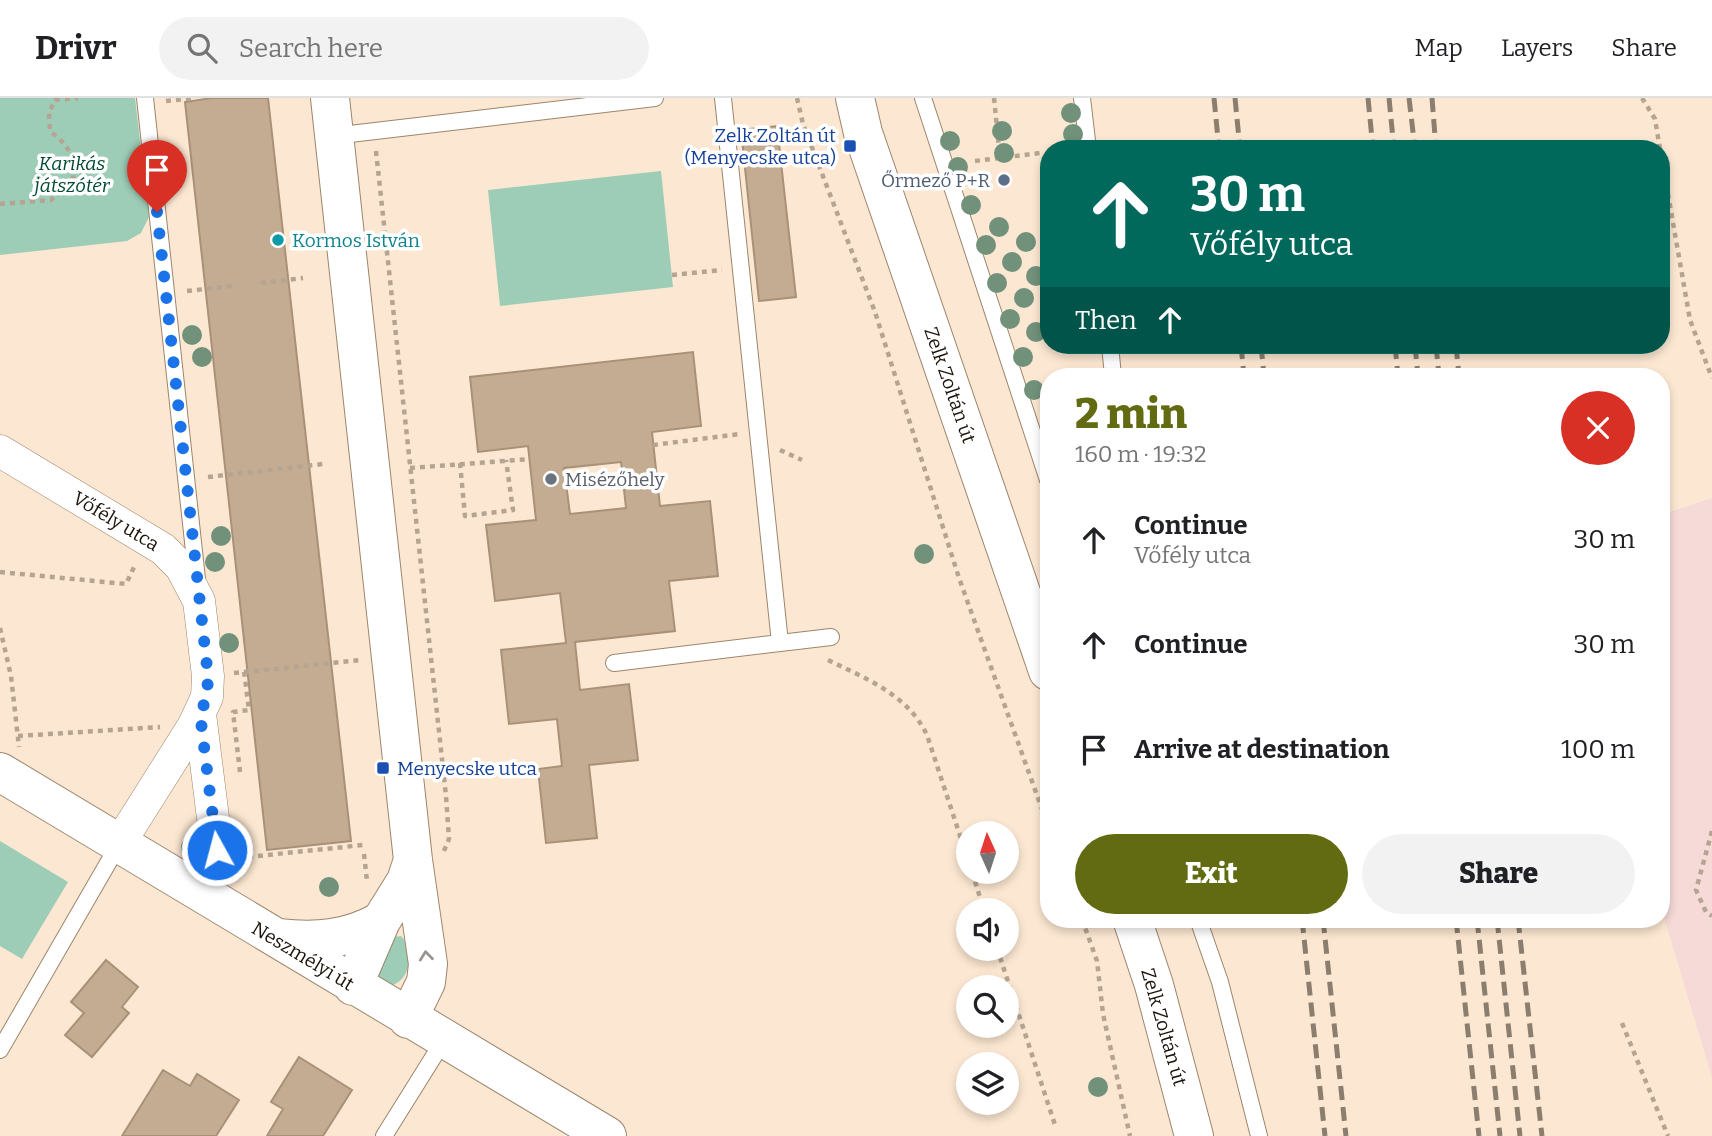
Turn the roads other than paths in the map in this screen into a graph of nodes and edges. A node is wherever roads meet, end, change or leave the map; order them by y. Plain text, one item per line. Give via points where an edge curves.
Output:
1 (145, 98) edge
2 (330, 98) edge
3 (655, 98) edge
4 (723, 98) edge
5 (855, 98) edge
6 (923, 98) edge
7 (1082, 98) edge
8 (333, 136) junction
9 (1087, 140) edge
10 (0, 452) edge
11 (1040, 456) edge
12 (199, 601) junction
13 (831, 637) dead end
14 (780, 643) junction
15 (1040, 648) edge
16 (614, 663) dead end
17 (197, 720) junction
18 (9, 764) edge
19 (119, 845) junction
20 (232, 847) road end
21 (427, 858) junction
22 (381, 921) junction
23 (1135, 928) edge
24 (1201, 928) edge
25 (272, 937) junction
26 (352, 986) junction
27 (408, 1019) junction
28 (444, 1040) junction
29 (0, 1050) edge
30 (384, 1136) edge
31 (607, 1136) edge
32 (1194, 1136) edge
33 (1259, 1136) edge

1 - 12 lane
2 - 8 street
3 - 8 lane
4 - 14 lane
5 - 15 street, Zelk Zoltán út via 863,133
6 - 11 lane
7 - 9 lane
8 - 21 street
10 - 12 street, Vőfély utca via 163,549 181,567
12 - 17 street, Vőfély utca via 208,676 207,697
13 - 14 lane
14 - 16 lane
17 - 19 street, Vőfély utca
17 - 20 street
18 - 19 street, Neszmélyi út
19 - 25 street, Neszmélyi út
19 - 29 lane
21 - 22 street
27 -> 21 street via 426,982
22 - 25 street via 348,937 316,941
22 - 26 street
23 - 32 street, Zelk Zoltán út
24 - 33 lane via 1220,982
25 - 26 street, Neszmélyi út
26 - 27 street, Neszmélyi út
27 - 28 street, Neszmélyi út
28 - 30 lane
28 - 31 street, Neszmélyi út

